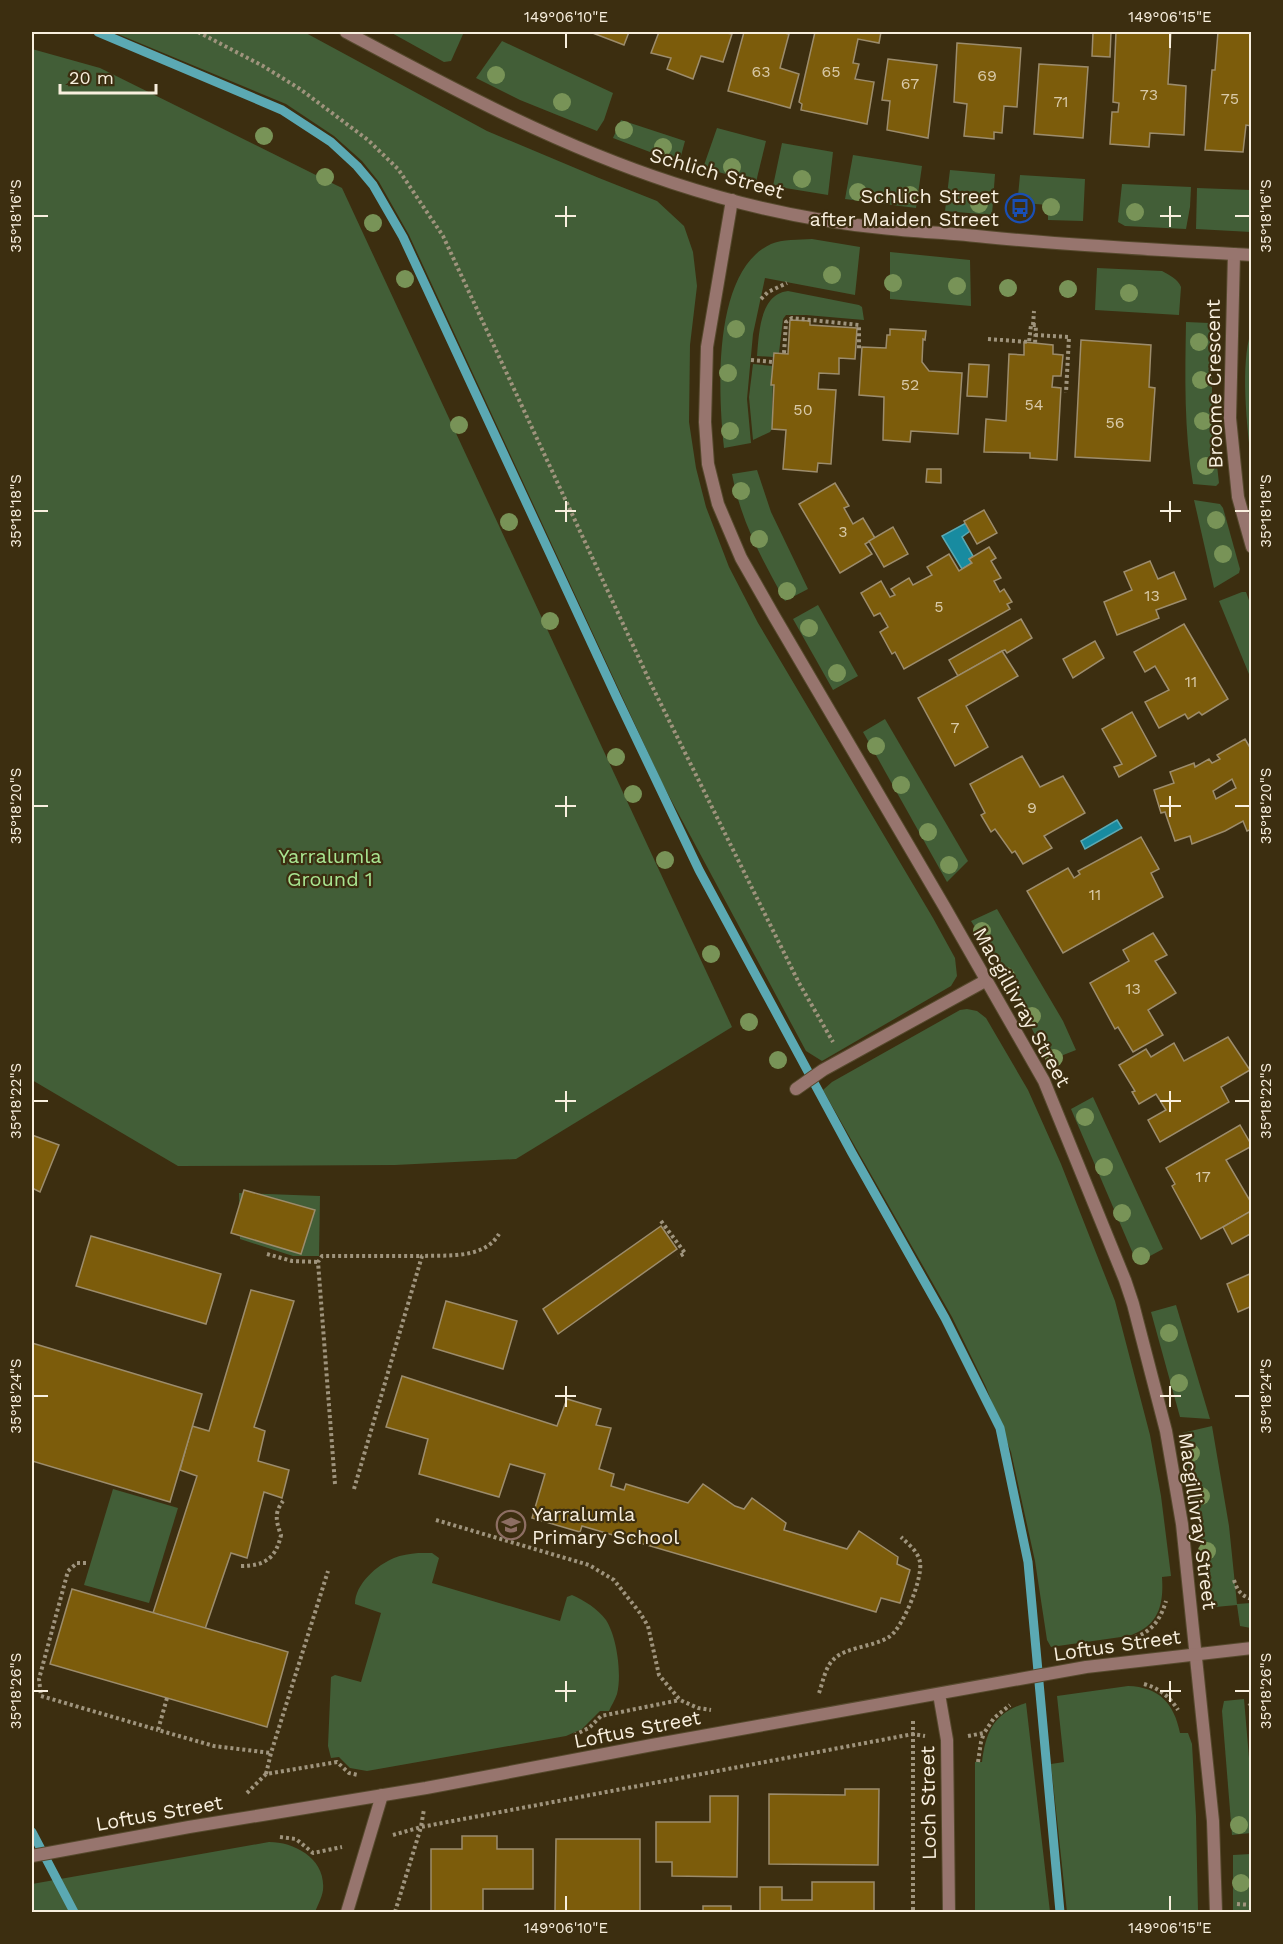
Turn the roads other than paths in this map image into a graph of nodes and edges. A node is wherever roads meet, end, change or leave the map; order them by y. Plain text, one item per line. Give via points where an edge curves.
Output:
1 (346, 32) edge
2 (732, 200) junction
3 (1234, 254) junction
4 (1251, 255) edge
5 (1251, 547) edge
6 (985, 981) junction
7 (795, 1089) dead end
8 (1251, 1648) edge
9 (1197, 1654) junction
10 (939, 1694) junction
11 (382, 1795) junction
12 (32, 1856) edge
13 (346, 1912) edge
14 (949, 1912) edge
15 (1216, 1912) edge

1 - 2 street, Schlich Street via 500,113 576,147 674,184
2 - 3 street, Schlich Street via 808,218 880,228
2 - 6 street, Macgillivray Street via 707,347 705,422 708,464 718,504 741,558
3 - 4 street, Schlich Street
3 - 5 street, Broome Crescent via 1230,418 1238,497
6 - 7 street
6 - 9 street, Macgillivray Street via 1044,1081 1133,1304 1166,1431 1182,1524
8 - 9 street, Loftus Street
9 - 10 street, Loftus Street via 1097,1666
9 - 15 street, Macgillivray Street via 1213,1821
10 - 11 street, Loftus Street
10 - 14 street, Loch Street via 947,1740
11 - 12 street, Loftus Street
11 - 13 street

